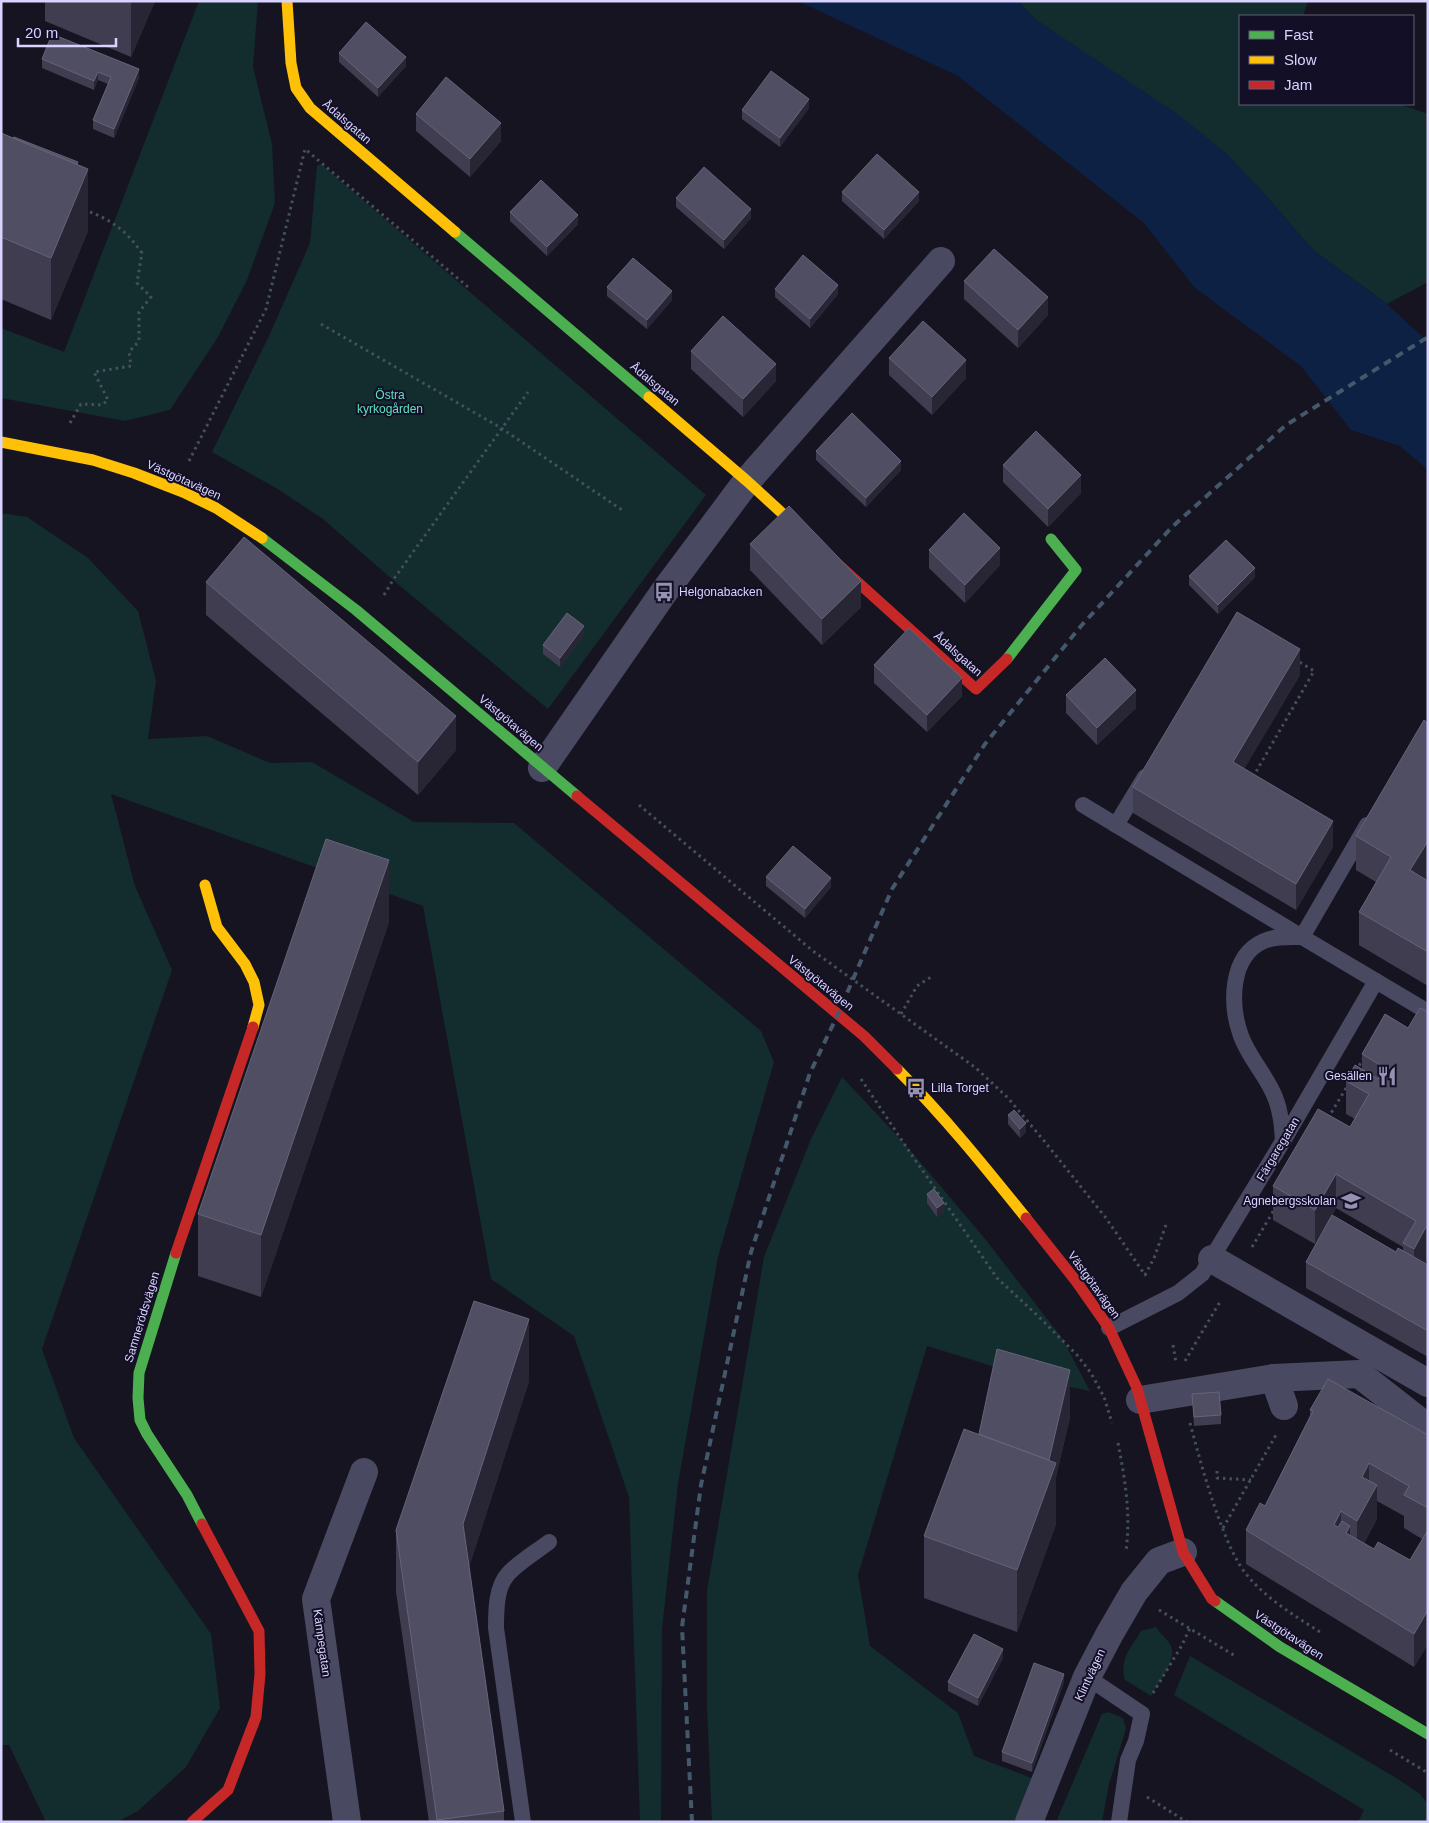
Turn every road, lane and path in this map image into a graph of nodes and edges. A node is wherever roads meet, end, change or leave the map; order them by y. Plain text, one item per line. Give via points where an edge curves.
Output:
1 (287, 1) edge
2 (304, 149) dead end
3 (82, 208) edge
4 (941, 261) dead end
5 (321, 324) dead end
6 (528, 392) dead end
7 (70, 423) dead end
8 (501, 428) junction
9 (1, 442) edge
10 (189, 462) dead end
11 (747, 481) junction
12 (625, 512) dead end
13 (1051, 540) dead end
14 (384, 596) dead end
15 (1291, 657) edge
16 (1151, 766) edge
17 (542, 768) junction
18 (1249, 784) edge
19 (1083, 805) dead end
20 (1374, 813) edge
21 (1116, 825) junction
22 (206, 885) dead end
23 (1302, 937) junction
24 (931, 977) dead end
25 (1376, 981) junction
26 (1428, 1012) edge
27 (901, 1014) dead end
28 (1366, 1055) edge
29 (1356, 1072) edge
30 (857, 1073) dead end
31 (1351, 1080) edge
32 (1326, 1122) edge
33 (1283, 1142) junction
34 (1276, 1206) edge
35 (1166, 1225) dead end
36 (1212, 1259) junction
37 (1237, 1273) junction
38 (1145, 1275) dead end
39 (1109, 1328) junction
40 (1173, 1346) dead end
41 (1374, 1352) junction
42 (1358, 1374) junction
43 (1274, 1378) junction
44 (1180, 1383) junction
45 (1428, 1383) edge
46 (1140, 1400) junction
47 (1284, 1406) joint
48 (1428, 1428) edge
49 (1115, 1431) dead end
50 (1118, 1440) dead end
51 (1216, 1471) dead end
52 (364, 1472) dead end
53 (1251, 1480) junction
54 (1223, 1528) junction
55 (549, 1542) dead end
56 (1183, 1552) junction
57 (1134, 1592) junction
58 (1322, 1633) dead end
59 (1088, 1677) junction
60 (1142, 1714) junction
61 (1428, 1734) edge
62 (1123, 1789) junction
63 (199, 1819) edge
64 (347, 1822) edge
65 (523, 1822) edge
66 (1029, 1822) edge
67 (1120, 1822) edge
68 (1187, 1822) edge

1 - 11 street, Ådalsgatan via 296,88 310,108
2 - 10 path via 266,309
3 - 7 path via 109,220 137,246 142,253 138,283 150,296 139,312 139,341 129,352 131,366 94,372 108,400 102,406 81,404
4 - 11 street
5 - 8 path
6 - 8 path
8 - 12 path
8 - 14 path
9 - 17 street, Västgötavägen via 93,460 183,492 216,508 267,541 356,610
11 - 13 street, Ådalsgatan via 976,689 1010,656 1076,570
11 - 17 street via 664,592
15 - 18 path via 1314,671
16 - 21 lane
17 - 39 street, Västgötavägen via 864,1036 916,1088 982,1163 1076,1281
19 - 21 lane
20 - 23 lane
21 - 23 lane
22 - 63 street, Samnerödsvägen via 217,927 246,964 259,1005 139,1373 138,1398 140,1420 147,1434 187,1496 259,1631 256,1717 228,1790
23 - 25 lane
23 - 33 lane via 1281,936 1249,950 1235,981 1234,1000 1241,1037 1274,1095 1282,1119
24 - 27 path via 917,986
25 - 26 lane
25 - 33 lane, Färgaregatan
28 - 29 path
30 - 49 path via 997,1278 1038,1316 1091,1374 1104,1397
31 - 32 path
33 - 36 lane, Färgaregatan
34 - 37 path
35 - 38 path
36 - 37 street
36 - 39 lane, Färgaregatan via 1202,1274 1178,1293
37 - 41 street
37 - 44 path
39 - 46 street, Västgötavägen
40 - 44 path
41 - 42 street
41 - 45 street
42 - 43 street
42 - 48 street
43 - 44 street
43 - 47 street
44 - 46 street
44 - 54 path via 1208,1490
46 - 56 street, Västgötavägen
47 - 53 path via 1281,1425
50 - 57 path via 1128,1503 1128,1532 1121,1583
51 - 53 path via 1217,1478
52 - 64 street, Kämpegatan via 316,1599
53 - 54 path
54 - 58 path via 1242,1568 1254,1581 1281,1606
55 - 65 lane via 507,1575 496,1614
56 - 57 street, Klintvägen via 1159,1561
56 - 61 street, Västgötavägen via 1212,1599 1280,1647
57 - 59 street, Klintvägen
57 - 60 path via 1190,1628
59 - 60 lane
59 - 66 street, Klintvägen
60 - 62 lane
62 - 67 lane
62 - 68 path via 1137,1791

